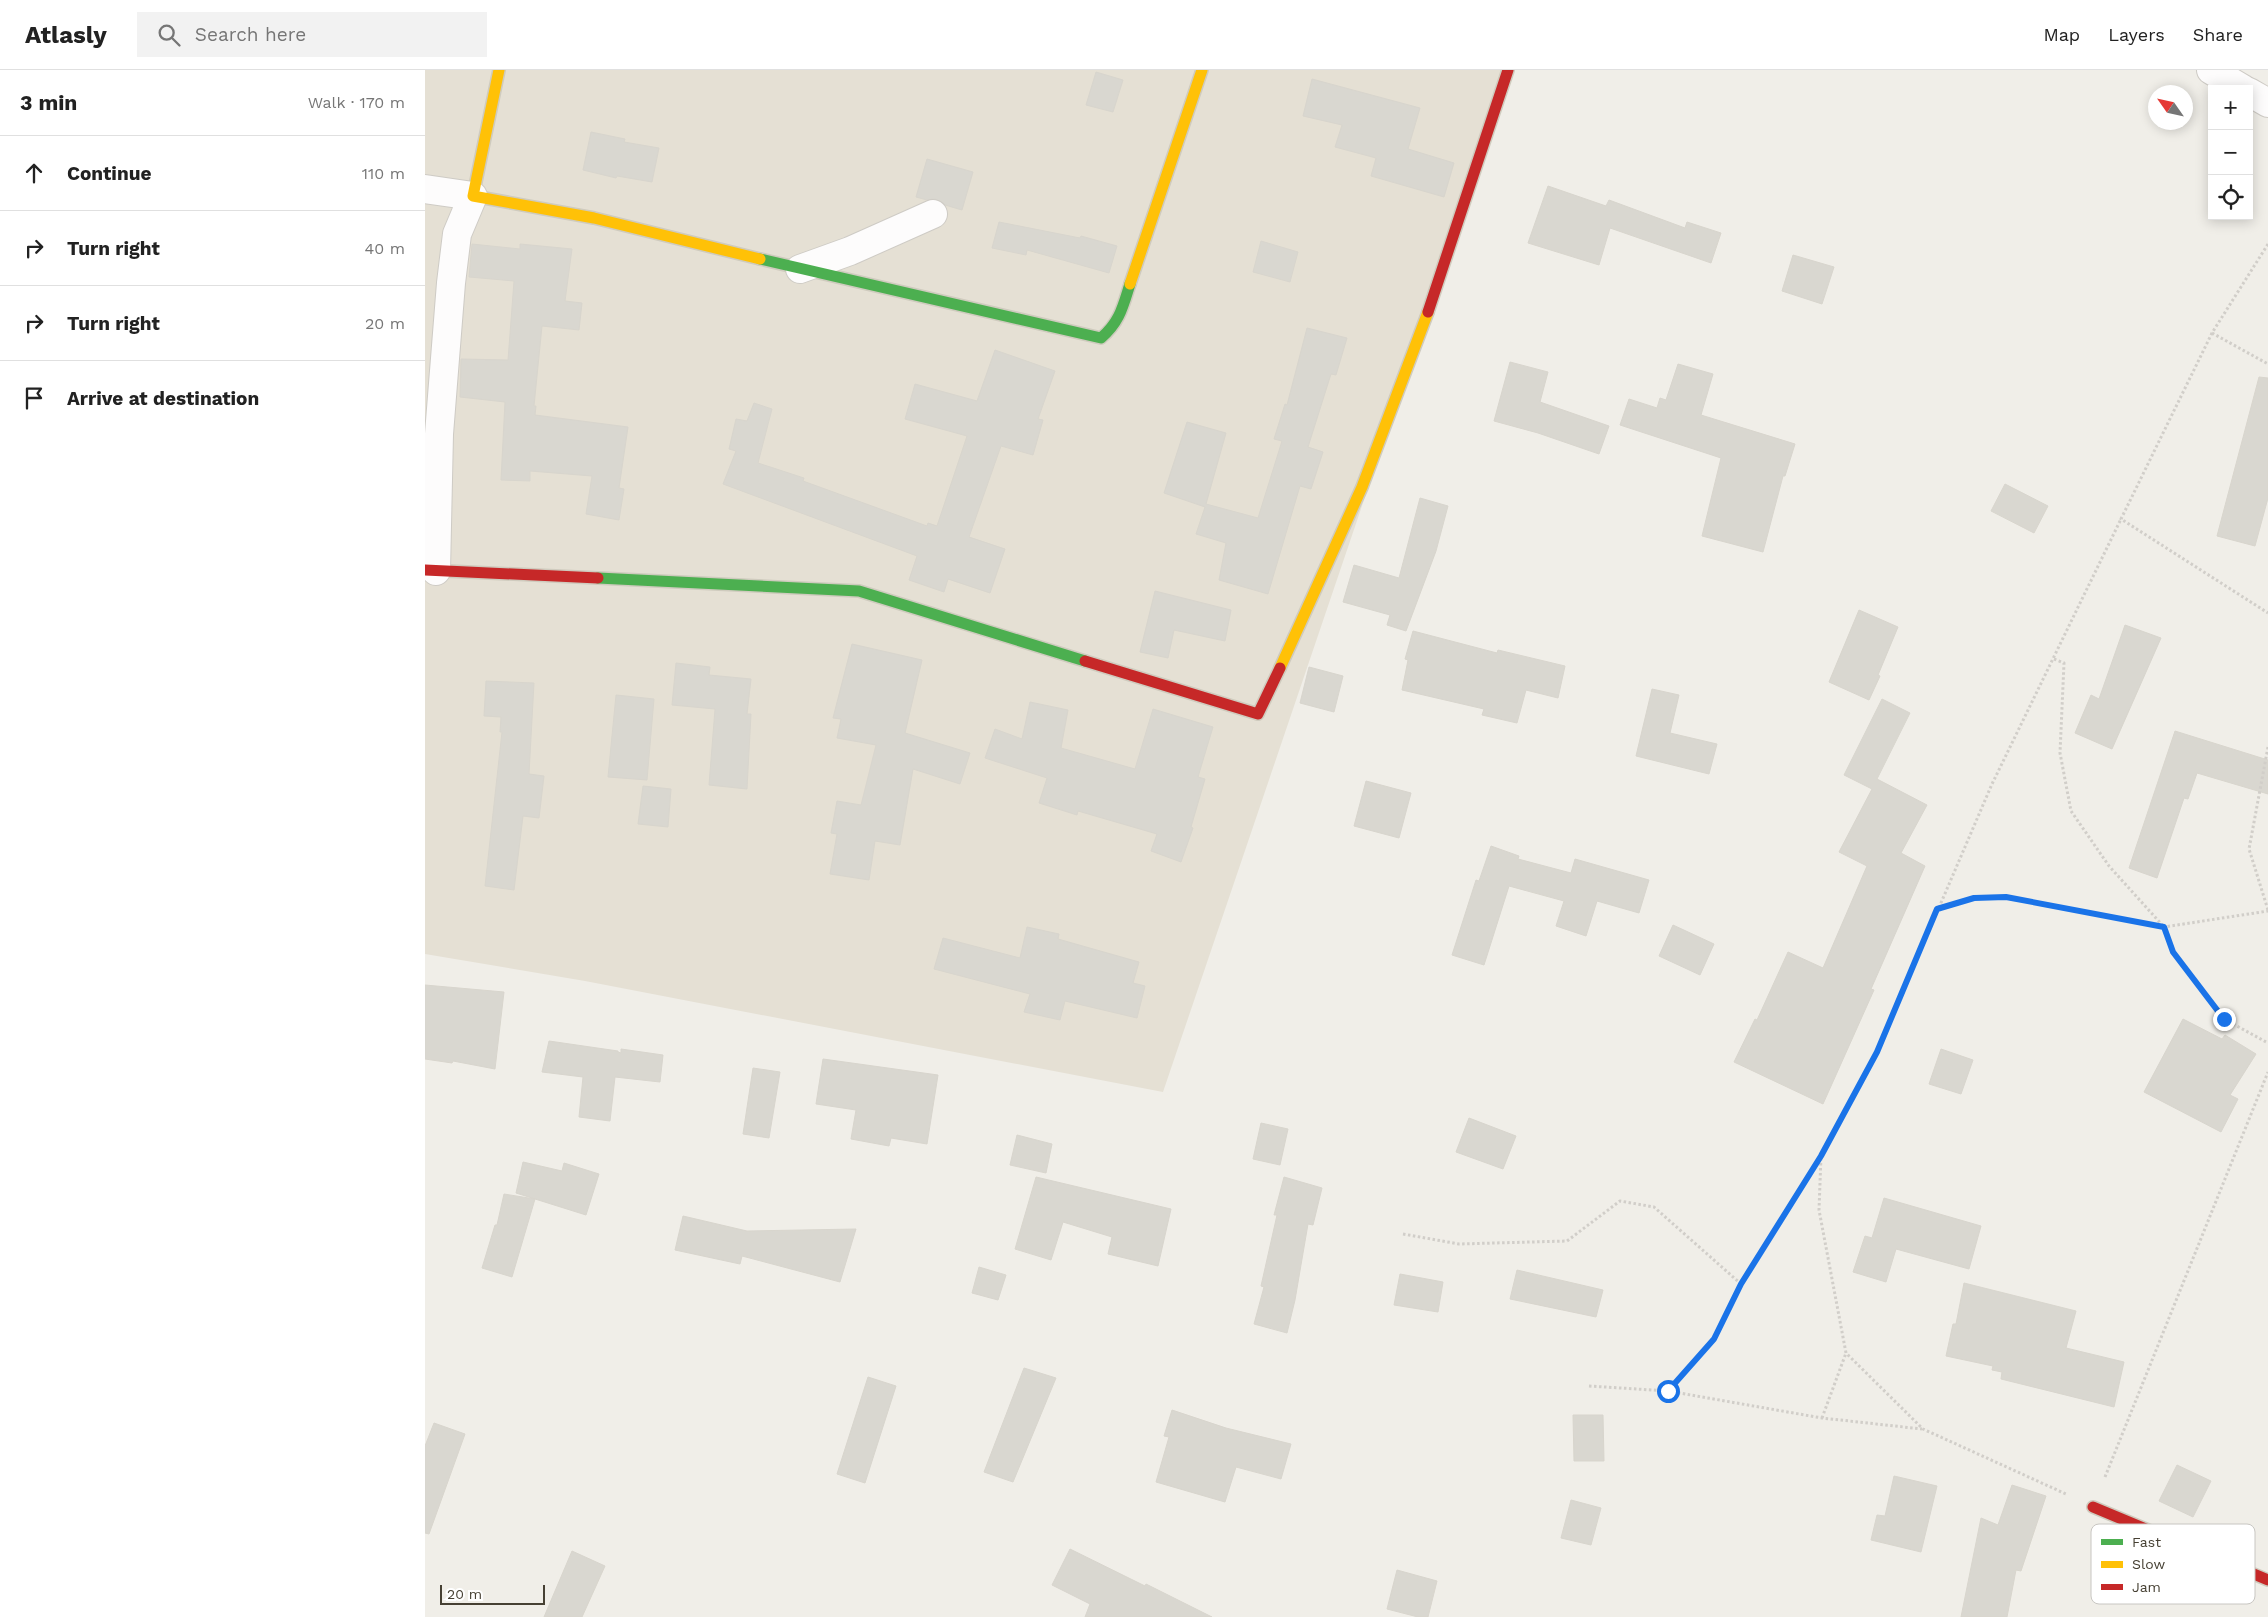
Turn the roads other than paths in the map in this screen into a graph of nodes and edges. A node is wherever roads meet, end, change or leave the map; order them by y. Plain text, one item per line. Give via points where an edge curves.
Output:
1 (499, 70) edge
2 (1202, 70) edge
3 (1508, 70) edge
4 (2211, 70) edge
5 (2236, 85) edge
6 (2253, 94) edge
7 (2268, 103) edge
8 (425, 189) edge
9 (473, 196) junction
10 (933, 214) dead end
11 (800, 269) junction
12 (431, 571) edge
13 (2093, 1507) road end
14 (2134, 1524) edge
15 (2255, 1575) edge
16 (2268, 1580) edge

1 - 9 street
2 - 11 street via 1119,317 1113,328 1101,338
3 - 12 street via 1393,411 1333,555 1258,714 859,591
4 - 5 street
6 - 7 street
8 - 9 street
9 - 11 street via 594,218
9 - 12 street via 457,234 451,283
10 - 11 street
13 - 14 street
15 - 16 street

